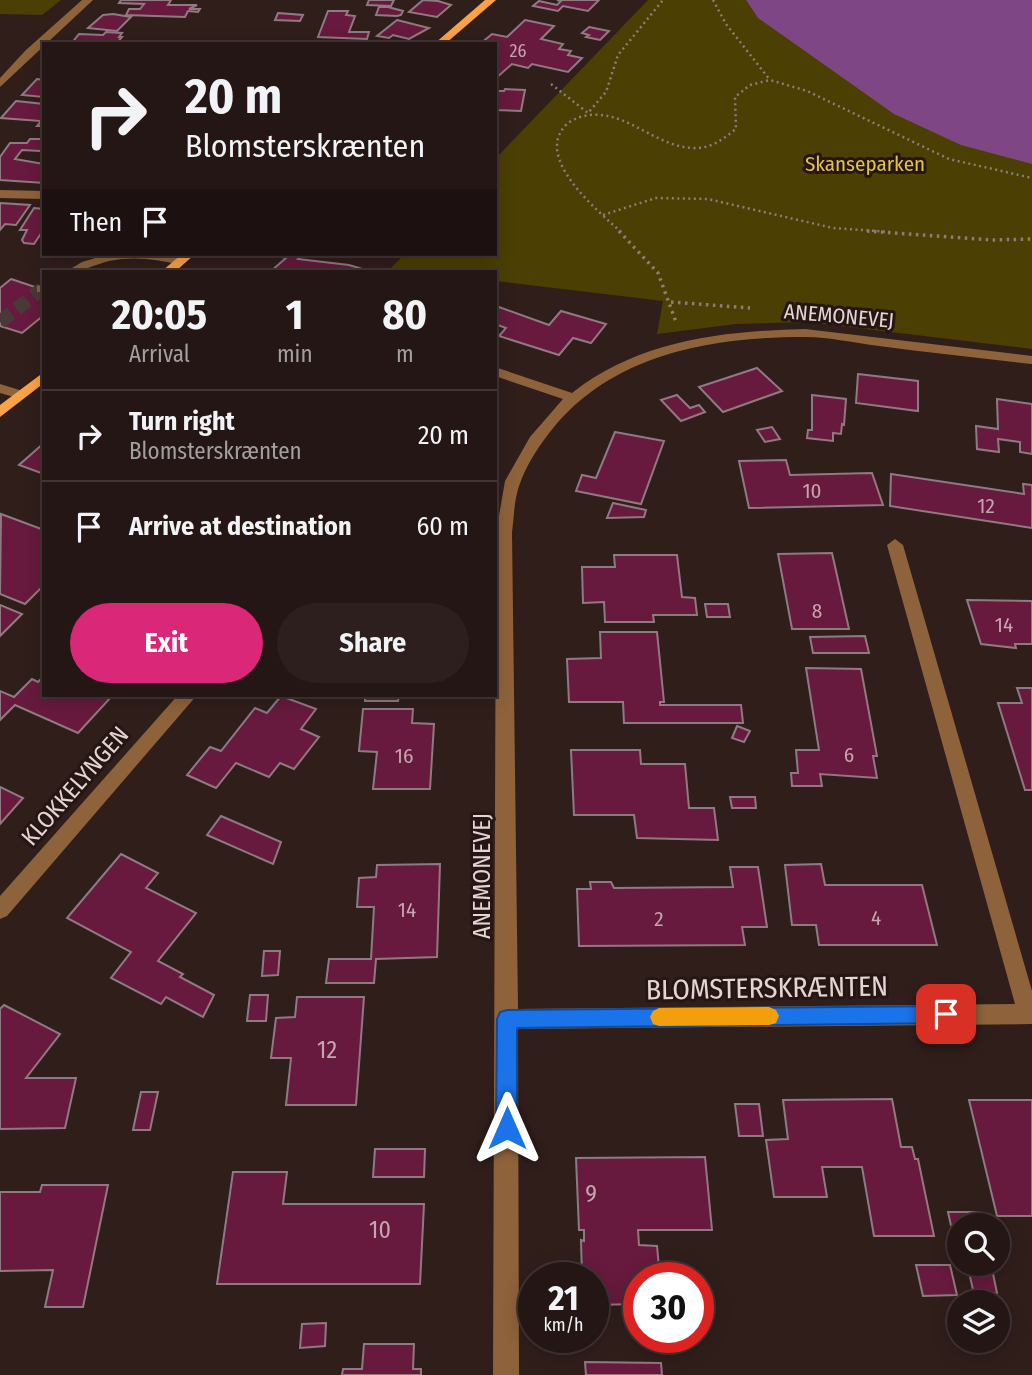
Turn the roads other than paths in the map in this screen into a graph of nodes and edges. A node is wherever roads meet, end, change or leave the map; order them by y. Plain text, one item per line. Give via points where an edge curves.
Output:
1 (88, 0) edge
2 (491, 0) edge
3 (441, 42) edge
4 (0, 84) edge
5 (0, 194) edge
6 (42, 195) edge
7 (112, 256) edge
8 (185, 257) edge
9 (75, 270) edge
10 (169, 270) edge
11 (1032, 360) edge
12 (497, 372) edge
13 (42, 378) edge
14 (0, 388) edge
15 (21, 394) junction
16 (571, 397) junction
17 (0, 412) edge
18 (499, 533) edge
19 (895, 545) dead end
20 (186, 697) edge
21 (0, 910) edge
22 (1030, 1014) edge
23 (507, 1019) junction
24 (506, 1375) edge

1 - 4 street
2 - 3 main road
5 - 6 street
7 - 9 street
8 - 10 main road
11 - 16 street, ANEMONEVEJ via 808,333 738,335 681,345 616,367
12 - 16 street
13 - 15 main road
14 - 15 street
15 - 17 main road
16 - 18 street, ANEMONEVEJ via 532,442 512,484
18 - 23 street, ANEMONEVEJ
19 - 22 street, BLOMSTERSKRÆNTEN
20 - 21 street, KLOKKELYNGEN
22 - 23 street, BLOMSTERSKRÆNTEN
23 - 24 street, ANEMONEVEJ

